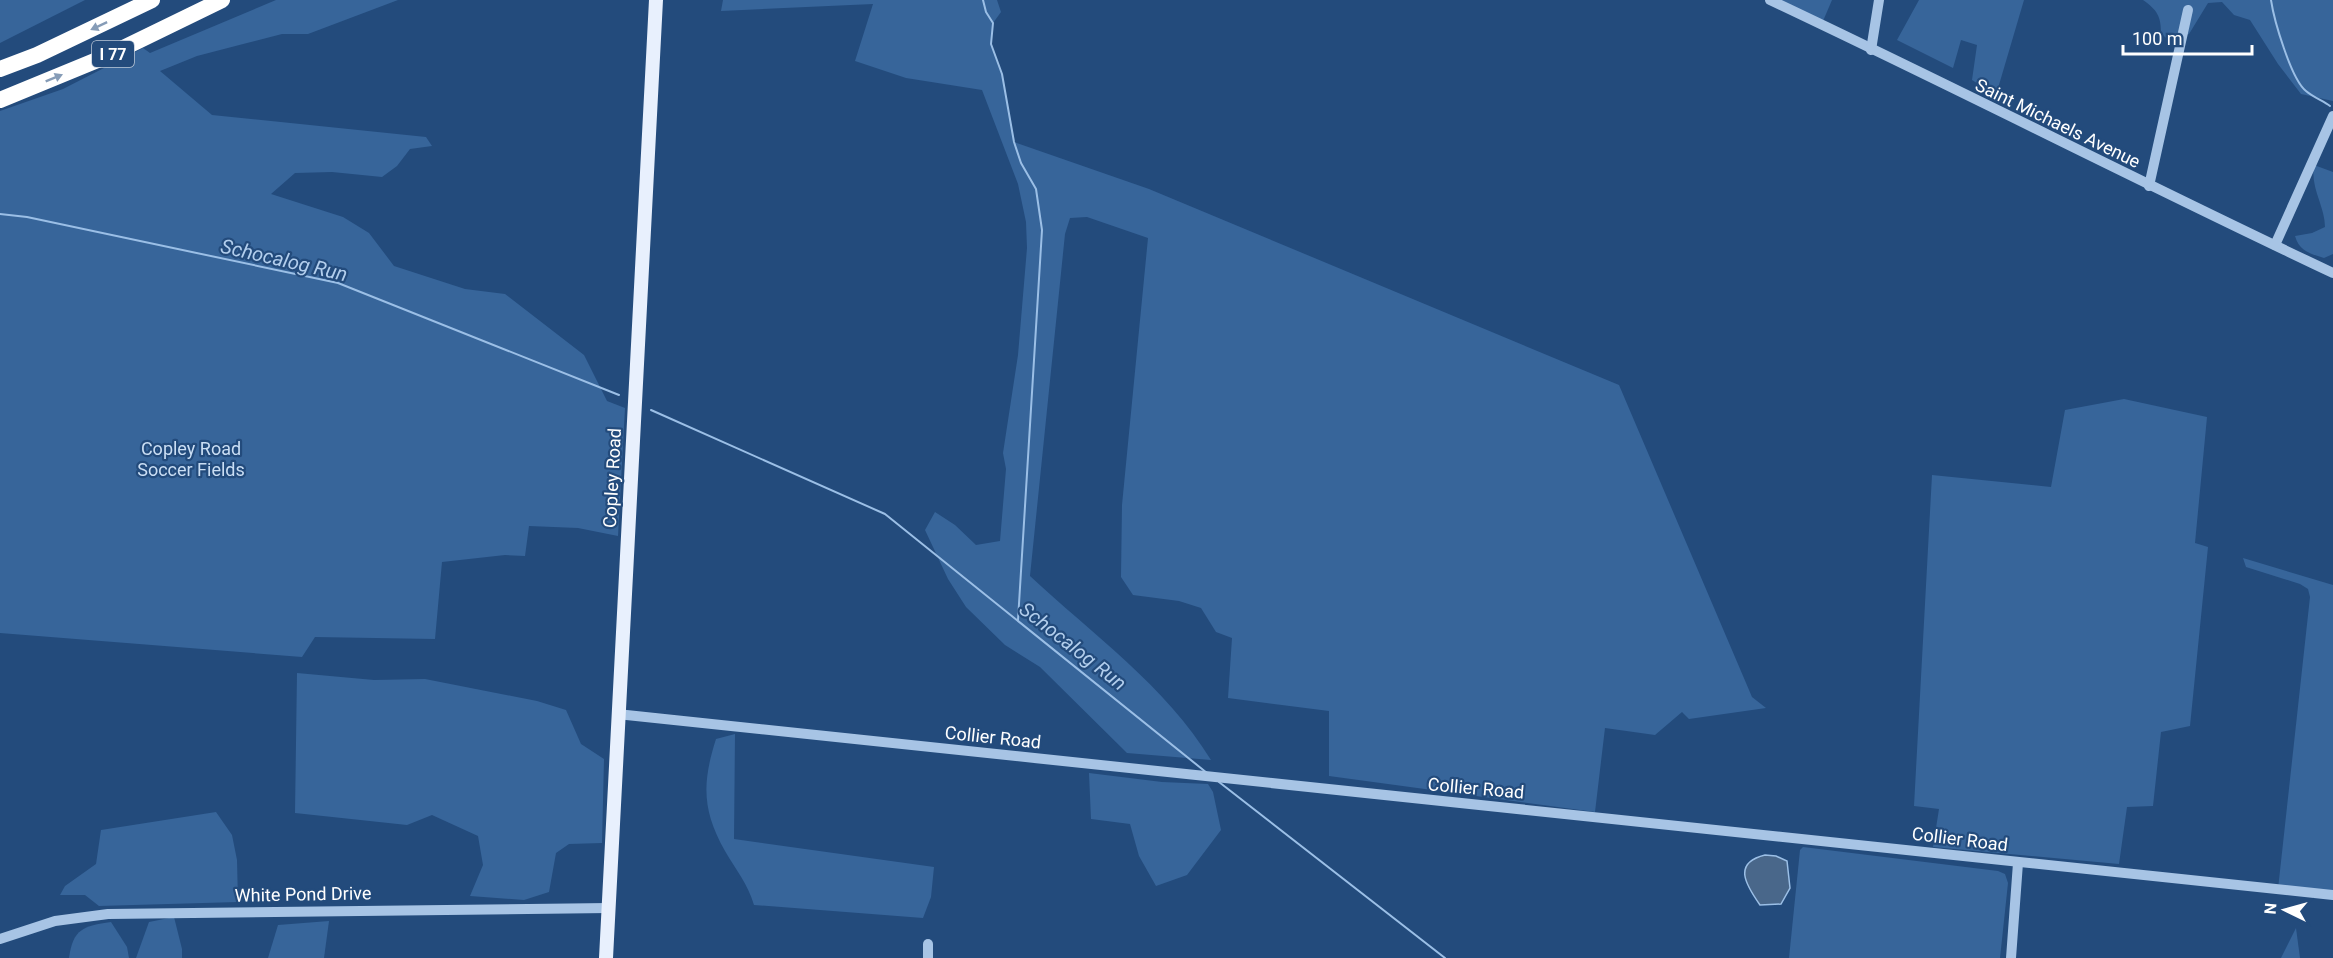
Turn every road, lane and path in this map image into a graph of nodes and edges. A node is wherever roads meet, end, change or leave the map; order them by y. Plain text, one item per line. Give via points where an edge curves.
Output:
1 (152, 0) edge
2 (222, 0) edge
3 (656, 0) edge
4 (1770, 0) edge
5 (1879, 0) edge
6 (2188, 10) dead end
7 (1871, 50) junction
8 (0, 69) edge
9 (0, 100) edge
10 (2333, 116) edge
11 (2149, 186) junction
12 (2275, 245) junction
13 (2333, 273) edge
14 (617, 714) junction
15 (2018, 863) junction
16 (2333, 895) edge
17 (609, 908) junction
18 (0, 939) edge
19 (928, 944) dead end
20 (606, 958) edge
21 (928, 958) edge
22 (2011, 958) edge

1 -> 8 highway, I 77
9 -> 2 highway, I 77 via 135,44
3 - 14 main road, Copley Road
4 - 7 street, Saint Michaels Avenue
5 - 7 street
6 - 11 street
7 - 11 street, Saint Michaels Avenue
10 - 12 street
11 - 12 street, Saint Michaels Avenue
12 - 13 street, Saint Michaels Avenue
14 - 15 street, Collier Road
14 - 17 main road, Copley Road
15 - 16 street, Collier Road
15 - 22 street
17 - 18 street, White Pond Drive via 108,914 56,921
17 - 20 main road, Copley Road
19 - 21 street

